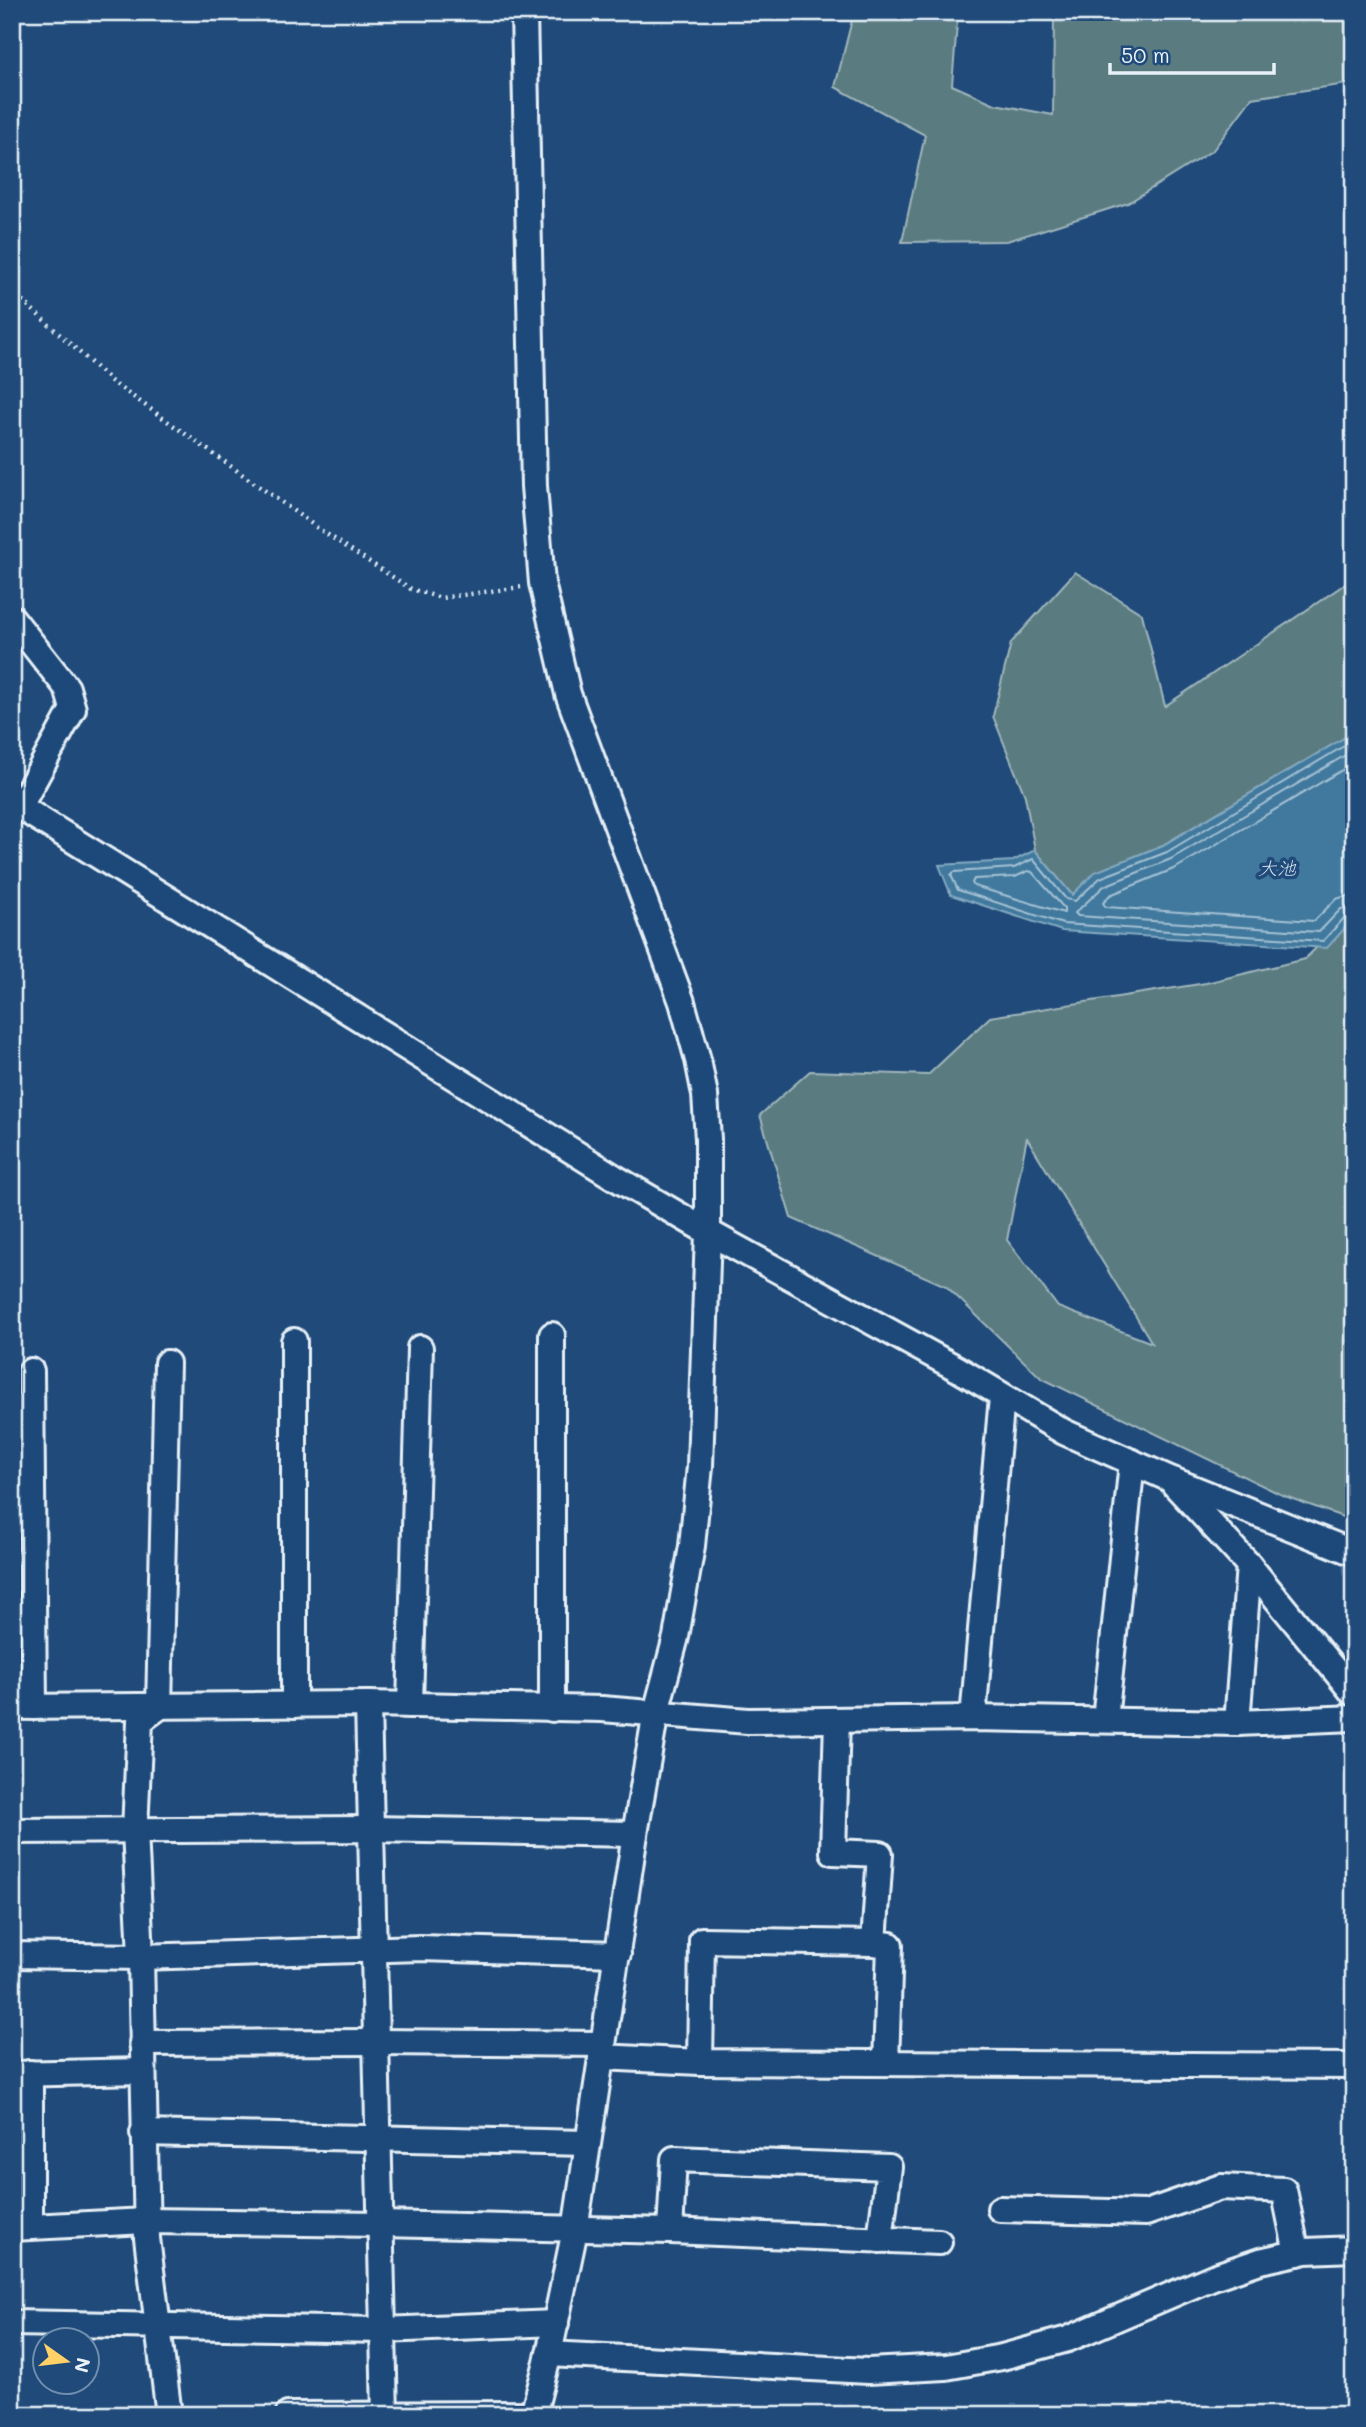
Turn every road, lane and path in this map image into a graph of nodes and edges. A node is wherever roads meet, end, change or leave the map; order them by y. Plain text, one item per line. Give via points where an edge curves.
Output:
1 (524, 12) edge
2 (12, 291) edge
3 (542, 583) junction
4 (12, 618) edge
5 (16, 804) edge
6 (708, 1232) junction
7 (552, 1335) dead end
8 (294, 1341) dead end
9 (420, 1348) dead end
10 (167, 1363) dead end
11 (31, 1371) dead end
12 (1002, 1397) junction
13 (1132, 1462) junction
14 (1170, 1479) junction
15 (1354, 1553) edge
16 (1250, 1565) junction
17 (1354, 1694) edge
18 (368, 1704) junction
19 (294, 1705) junction
20 (410, 1705) junction
21 (23, 1707) edge
22 (159, 1707) junction
23 (552, 1709) junction
24 (656, 1712) junction
25 (973, 1718) junction
26 (1354, 1718) edge
27 (837, 1720) junction
28 (1104, 1720) junction
29 (1237, 1723) junction
30 (371, 1829) junction
31 (135, 1830) junction
32 (12, 1831) edge
33 (635, 1834) junction
34 (874, 1943) junction
35 (374, 1950) junction
36 (618, 1954) junction
37 (12, 1955) edge
38 (141, 1957) junction
39 (376, 2042) junction
40 (142, 2043) junction
41 (602, 2051) junction
42 (700, 2062) junction
43 (886, 2063) junction
44 (1354, 2066) edge
45 (143, 2071) junction
46 (21, 2074) edge
47 (144, 2133) junction
48 (378, 2137) junction
49 (587, 2143) junction
50 (1000, 2209) dead end
51 (146, 2221) junction
52 (381, 2224) junction
53 (21, 2228) edge
54 (575, 2230) junction
55 (670, 2231) junction
56 (880, 2240) junction
57 (939, 2242) dead end
58 (1354, 2249) edge
59 (1297, 2253) junction
60 (12, 2323) edge
61 (556, 2323) junction
62 (157, 2324) junction
63 (383, 2330) junction
64 (549, 2354) junction
65 (385, 2414) edge
66 (533, 2414) edge
67 (169, 2415) edge
68 (288, 2415) edge

1 - 3 street via 534,486
2 - 3 path via 111,382 411,589 441,598
3 - 6 street via 568,694 682,1002 698,1059 708,1139
4 - 5 street via 67,688 73,709
5 - 6 street
6 - 12 street
6 - 24 street via 700,1466 692,1546 676,1637
7 - 23 street
8 - 19 street
9 - 20 street
10 - 22 street
11 - 21 street
12 - 13 street
12 - 25 street
13 - 14 street
13 - 28 street
14 - 15 street
14 - 16 street
16 - 17 street
16 - 29 street
18 - 19 street
18 - 20 street
18 - 30 street
19 - 22 street
20 - 23 street
21 - 22 street
22 - 31 street via 140,1721
23 - 24 street
24 - 27 street via 748,1721
24 - 33 street
25 - 27 street
25 - 28 street
26 - 29 street
27 - 34 street via 833,1852 880,1854
28 - 29 street
30 - 31 street
30 - 33 street
30 - 35 street
31 - 32 street
31 - 38 street
33 - 36 street
34 - 42 street via 702,1940
34 - 43 street via 890,1945
35 - 36 street
35 - 38 street
35 - 39 street
36 - 41 street
37 - 38 street
38 - 40 street
39 - 40 street
39 - 41 street
39 - 48 street
40 - 45 street
41 - 42 street
41 - 49 street
42 - 43 street
43 - 44 street
45 - 46 street
45 - 47 street
46 - 53 street
47 - 48 street
47 - 51 street
48 - 49 street
48 - 52 street
49 - 54 street
50 - 59 street via 1146,2213 1221,2187 1283,2190
51 - 52 street
51 - 53 street
51 - 62 street
52 - 54 street
52 - 63 street
54 - 55 street
54 - 61 street
55 - 56 street
55 - 56 street via 674,2159 889,2167
56 - 57 street
58 - 59 street
59 - 64 street via 1213,2277 1068,2339 946,2367 868,2371
60 - 62 street
61 - 63 street
61 - 64 street
62 - 63 street
62 - 67 street
63 - 65 street
64 - 66 street
65 - 66 street
65 - 68 street

